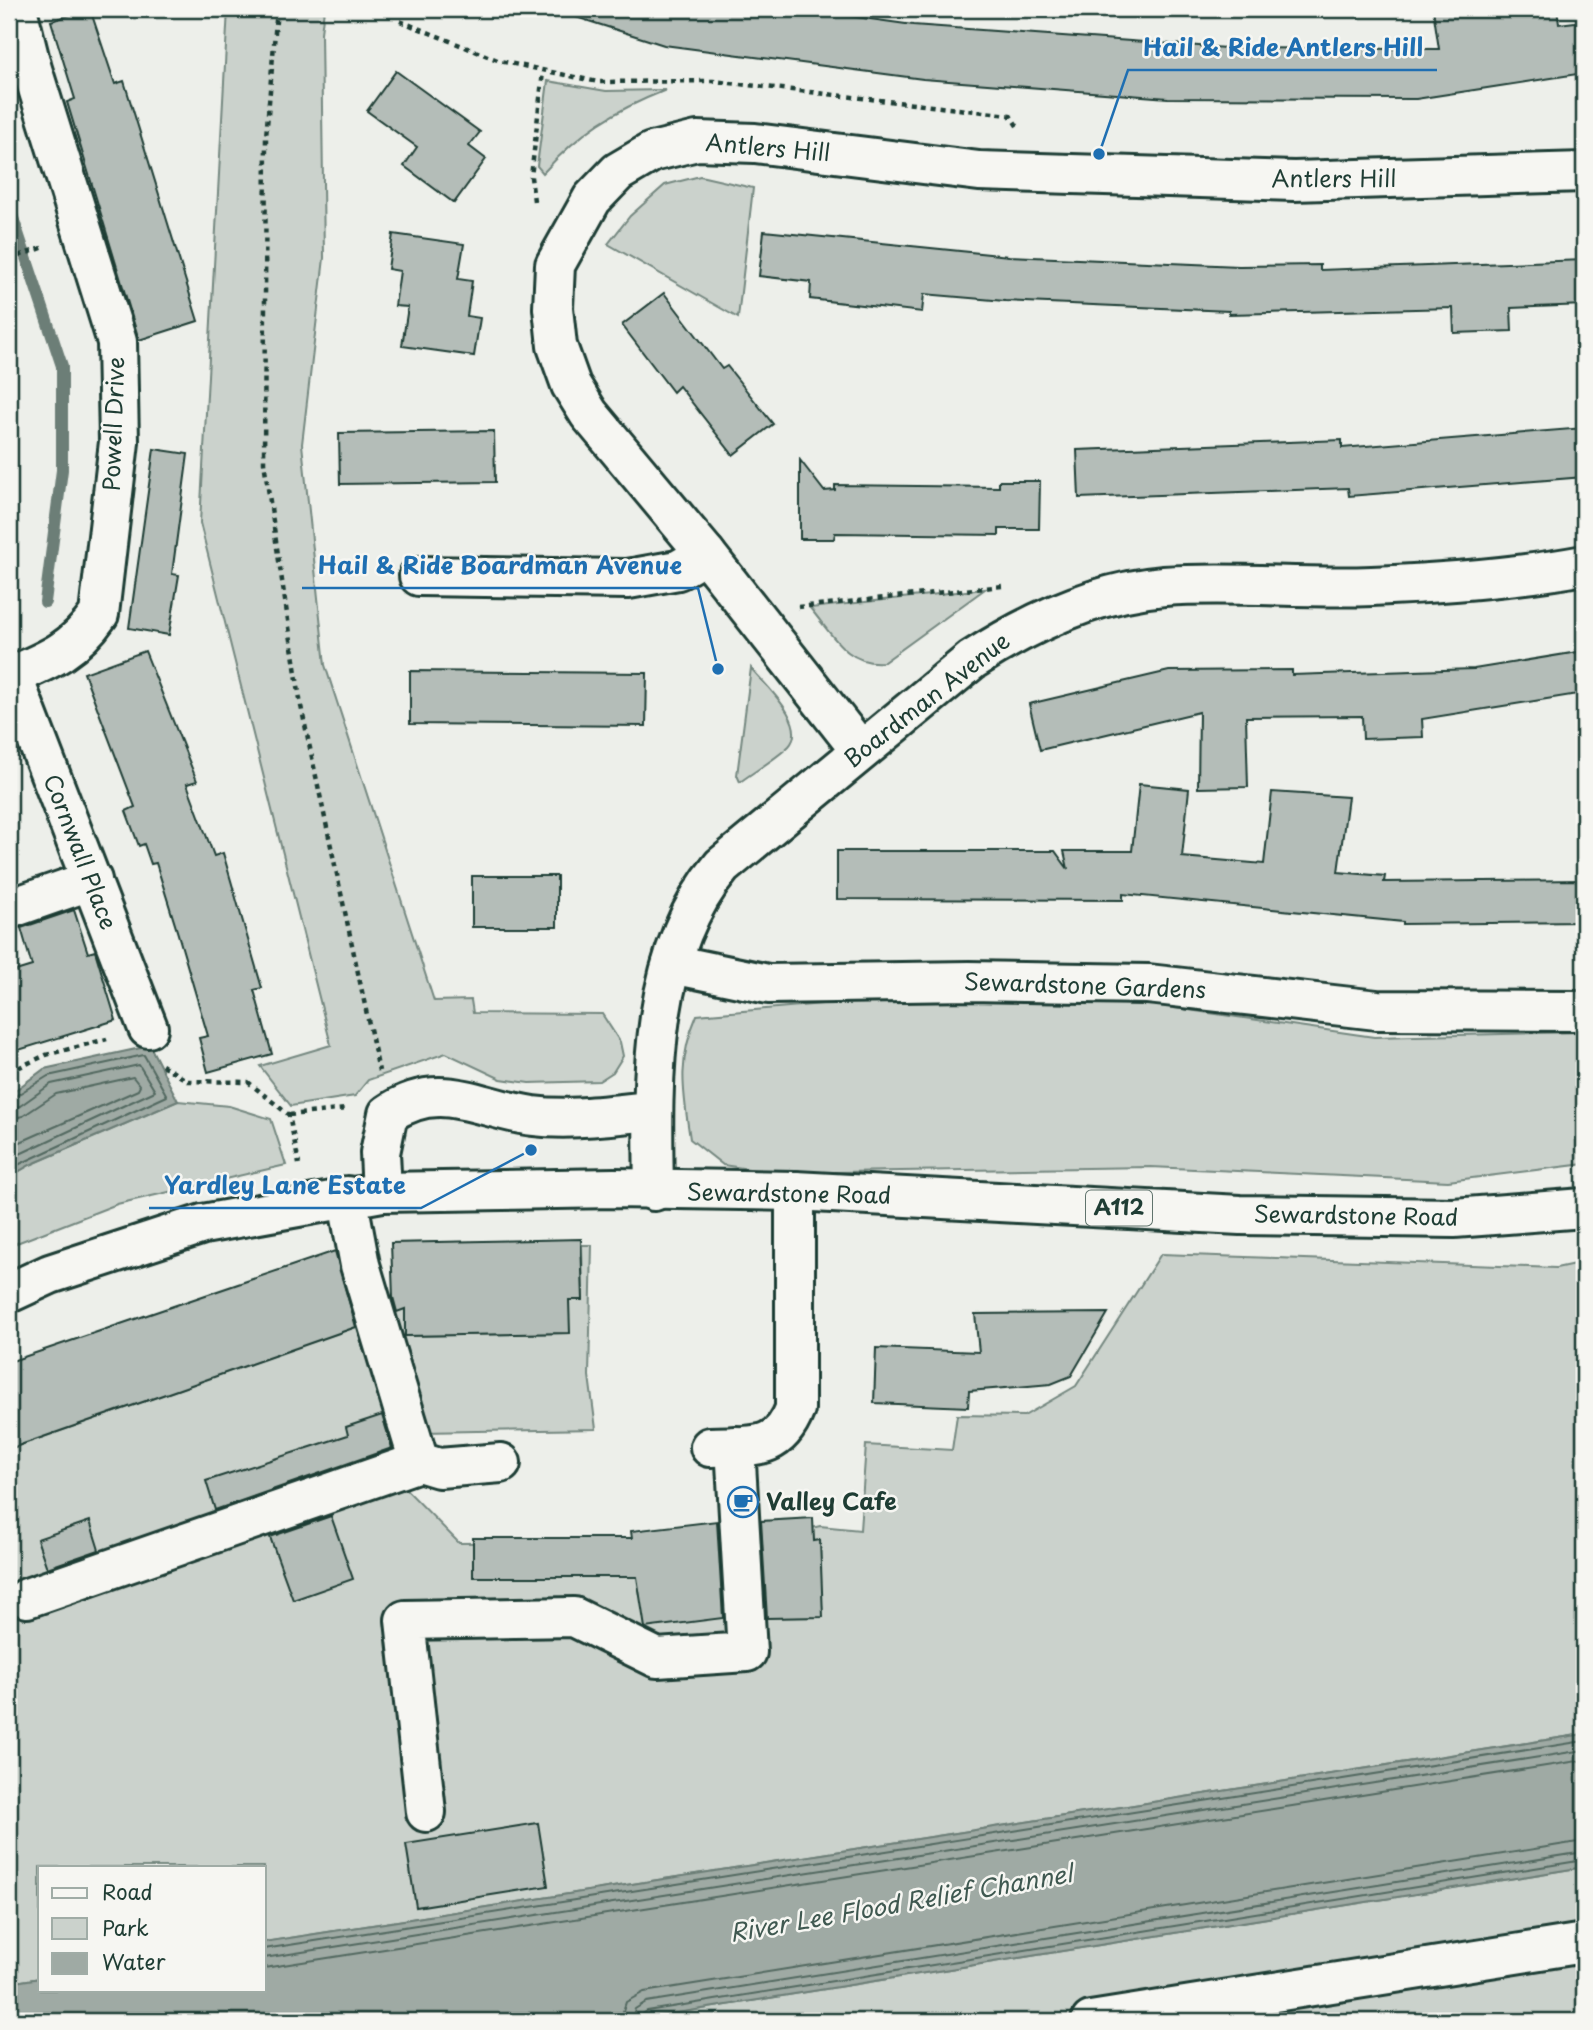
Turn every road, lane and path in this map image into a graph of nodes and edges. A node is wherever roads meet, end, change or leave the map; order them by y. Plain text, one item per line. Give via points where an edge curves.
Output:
1 (18, 9) edge
2 (277, 9) edge
3 (400, 22) dead end
4 (543, 72) junction
5 (1018, 128) dead end
6 (1584, 172) edge
7 (534, 201) dead end
8 (47, 246) dead end
9 (9, 259) edge
10 (706, 554) junction
11 (1584, 565) edge
12 (419, 576) dead end
13 (1003, 586) dead end
14 (801, 606) dead end
15 (11, 676) edge
16 (860, 750) junction
17 (92, 880) junction
18 (9, 909) edge
19 (672, 964) junction
20 (1584, 1011) edge
21 (148, 1028) junction
22 (9, 1072) edge
23 (653, 1111) junction
24 (388, 1114) junction
25 (289, 1115) junction
26 (654, 1191) junction
27 (795, 1191) junction
28 (365, 1194) junction
29 (306, 1205) junction
30 (1584, 1209) edge
31 (9, 1293) edge
32 (419, 1462) junction
33 (501, 1463) dead end
34 (27, 1598) dead end
35 (426, 1812) dead end
36 (1584, 1943) edge
37 (1091, 2021) edge

1 - 15 street, Powell Drive via 117,342 118,442 99,614 83,637 63,652
2 - 24 path via 266,137 264,462 301,706
3 - 4 path via 500,61
4 - 5 path via 598,82 713,80 1010,115
4 - 7 path via 531,177
6 - 10 street, Antlers Hill via 1294,181 979,171 755,143 697,141 652,152 618,172 592,199 555,265 552,308 557,346 589,414
8 - 9 path
10 - 12 street via 678,570 628,579
10 - 16 street, Antlers Hill
11 - 16 street, Boardman Avenue via 1541,573 1372,586 1164,586 1114,595 1016,632 972,660
13 - 14 path
15 - 17 street, Cornwall Place
16 - 19 street, Boardman Avenue via 722,866 700,892
17 - 18 street
17 - 21 street, Cornwall Place
19 - 20 street, Sewardstone Gardens via 768,984 1148,984 1377,1010
19 - 23 street, Boardman Avenue via 658,1034
21 - 22 path via 46,1055
21 - 25 path via 163,1067 188,1081 248,1082
23 - 24 street via 534,1116 436,1094 406,1101
23 - 26 street, Boardman Avenue
24 - 25 path via 356,1108
24 - 28 street
25 - 29 path
26 - 27 street, Sewardstone Road / A112
26 - 28 street, Sewardstone Road / A112
27 - 30 street, Sewardstone Road / A112 via 1240,1215 1454,1218
27 - 35 street via 795,1409 779,1437 762,1445 722,1447 747,1652 657,1658 574,1617 405,1620
28 - 29 street, Sewardstone Road / A112
28 - 32 street via 360,1265
29 - 31 street, Sewardstone Road / A112 via 202,1224 50,1274
32 - 33 street via 439,1468
32 - 34 street
36 - 37 street

